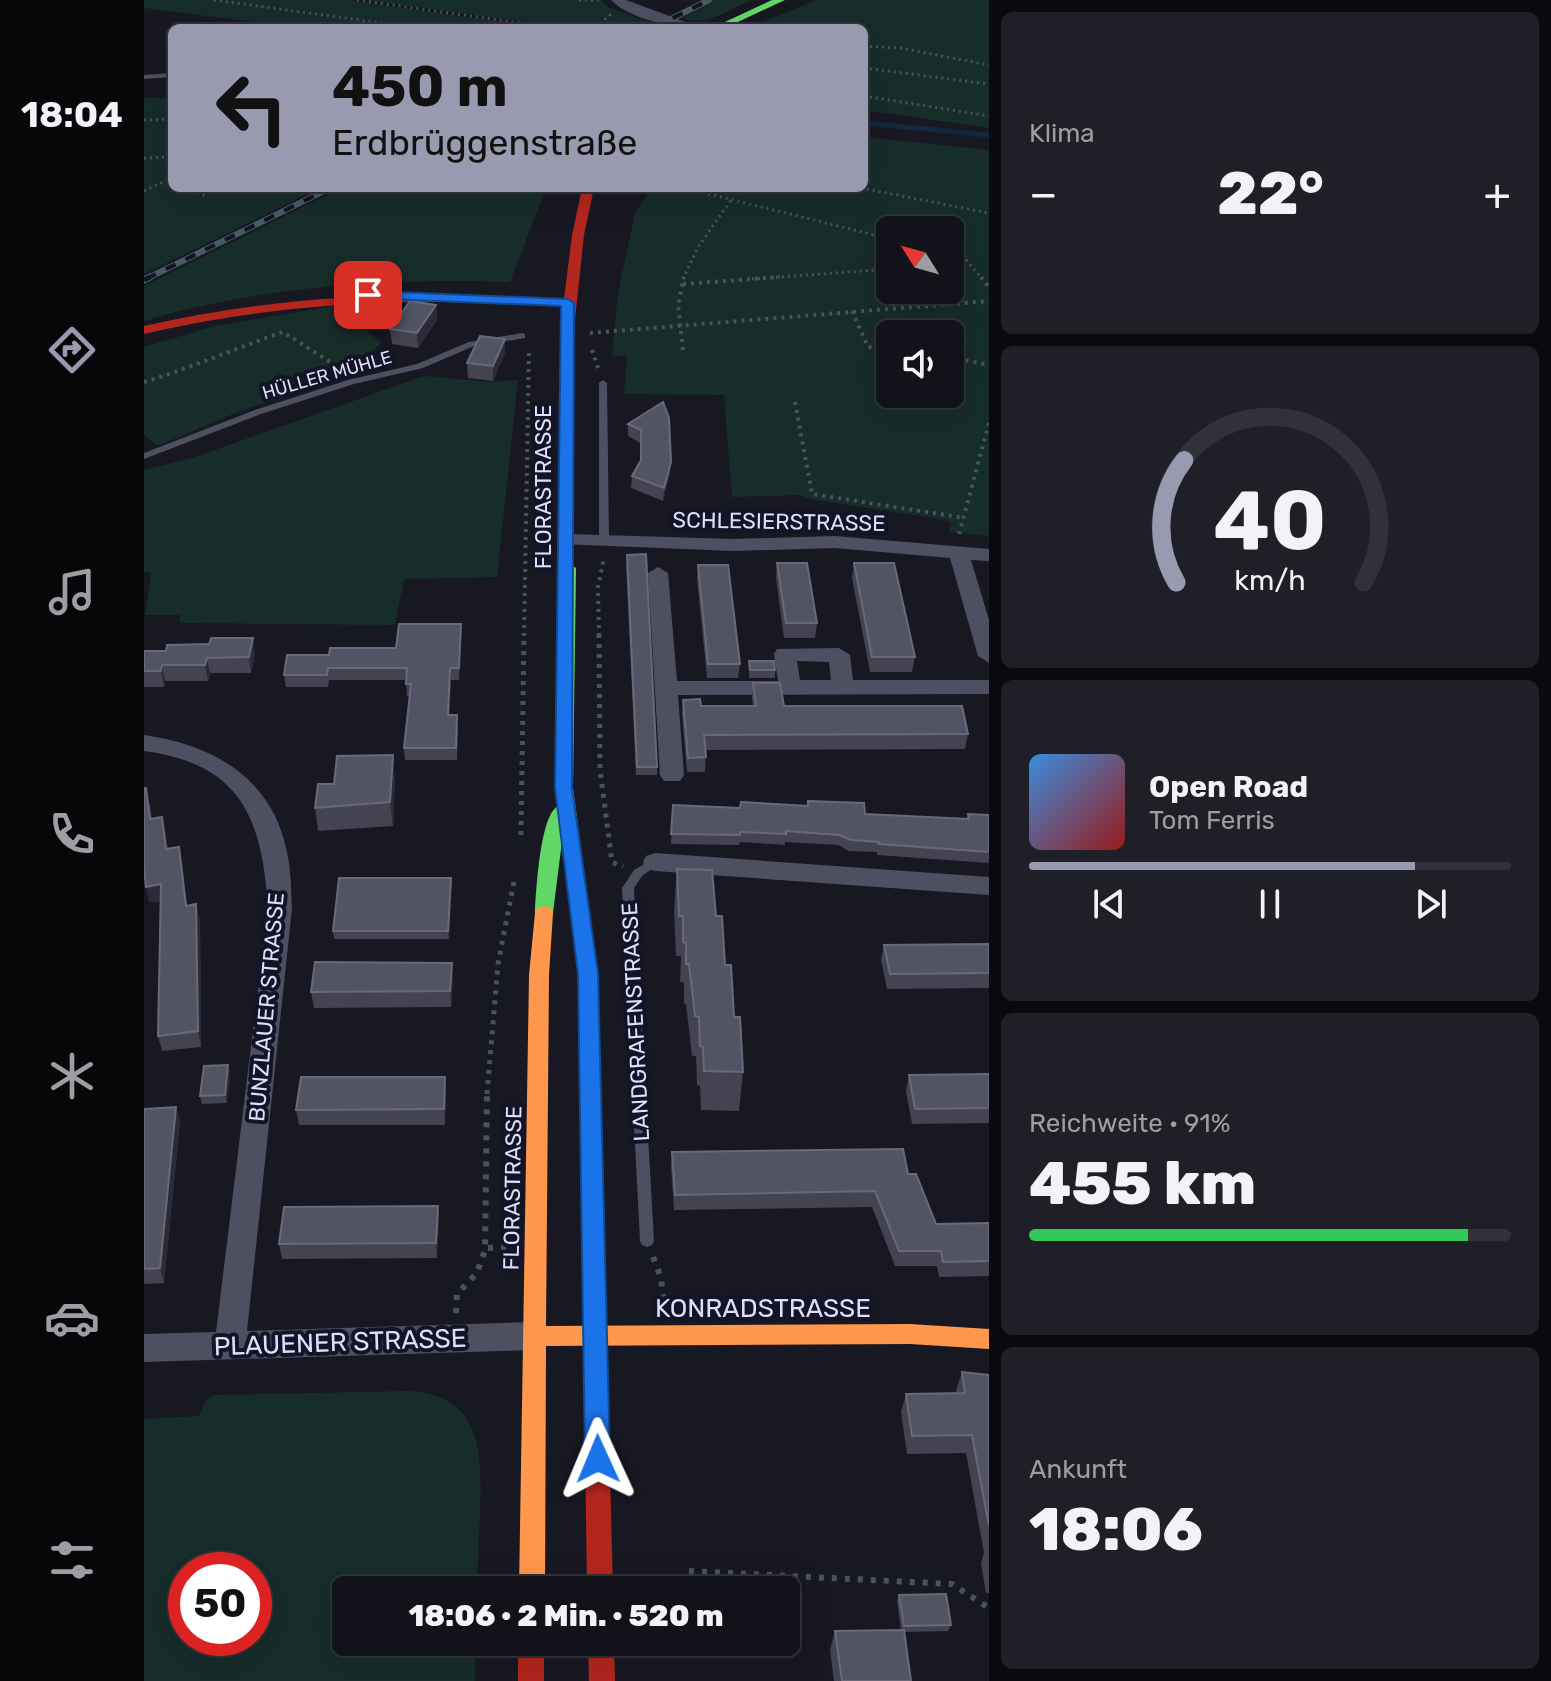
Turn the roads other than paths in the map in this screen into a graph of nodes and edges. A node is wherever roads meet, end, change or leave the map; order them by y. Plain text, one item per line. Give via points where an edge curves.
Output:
1 (617, 0) edge
2 (780, 0) edge
3 (682, 24) edge
4 (726, 24) edge
5 (168, 75) edge
6 (144, 77) edge
7 (587, 192) edge
8 (568, 303) junction
9 (144, 330) edge
10 (522, 336) road end
11 (603, 383) dead end
12 (144, 456) edge
13 (568, 540) junction
14 (604, 541) junction
15 (958, 551) junction
16 (989, 555) edge
17 (658, 573) dead end
18 (989, 656) edge
19 (790, 687) junction
20 (843, 687) junction
21 (989, 687) edge
22 (667, 688) junction
23 (144, 743) edge
24 (672, 775) dead end
25 (564, 788) junction
26 (647, 867) joint
27 (989, 886) edge
28 (647, 1241) dead end
29 (595, 1335) junction
30 (536, 1336) junction
31 (989, 1339) edge
32 (230, 1346) junction
33 (144, 1348) edge
34 (532, 1576) edge
35 (600, 1576) edge
36 (531, 1656) edge
37 (601, 1656) edge
38 (531, 1681) edge
39 (602, 1681) edge

1 - 3 street
2 - 4 main road
5 - 6 lane
7 - 8 main road, FLORASTRASSE via 575,237
8 - 9 main road via 382,295 304,299
8 - 13 main road, FLORASTRASSE
10 - 12 lane, HÜLLER MÜHLE via 472,344 420,366 351,382
11 - 14 lane
13 - 14 street, SCHLESIERSTRASSE
13 - 25 main road, FLORASTRASSE
14 - 15 street, SCHLESIERSTRASSE via 835,542
15 - 16 street, SCHLESIERSTRASSE
15 - 18 street
17 - 22 street
19 - 20 street
19 - 20 street via 785,654 839,655
19 - 22 street
20 - 21 street
22 - 24 street
23 - 32 street, BUNZLAUER STRASSE via 185,750 232,774 271,836 277,871 280,908
25 - 29 main road, FLORASTRASSE via 588,974
25 - 30 main road, FLORASTRASSE via 548,863 539,975
26 - 27 street via 738,866
26 - 28 lane, LANDGRAFENSTRASSE via 628,888
29 - 30 main road, KONRADSTRASSE
29 - 31 main road, KONRADSTRASSE via 910,1334
29 - 35 main road, FLORASTRASSE
30 - 32 street, PLAUENER STRASSE
30 - 34 main road, FLORASTRASSE
32 - 33 street, PLAUENER STRASSE
36 - 38 main road
37 - 39 main road

